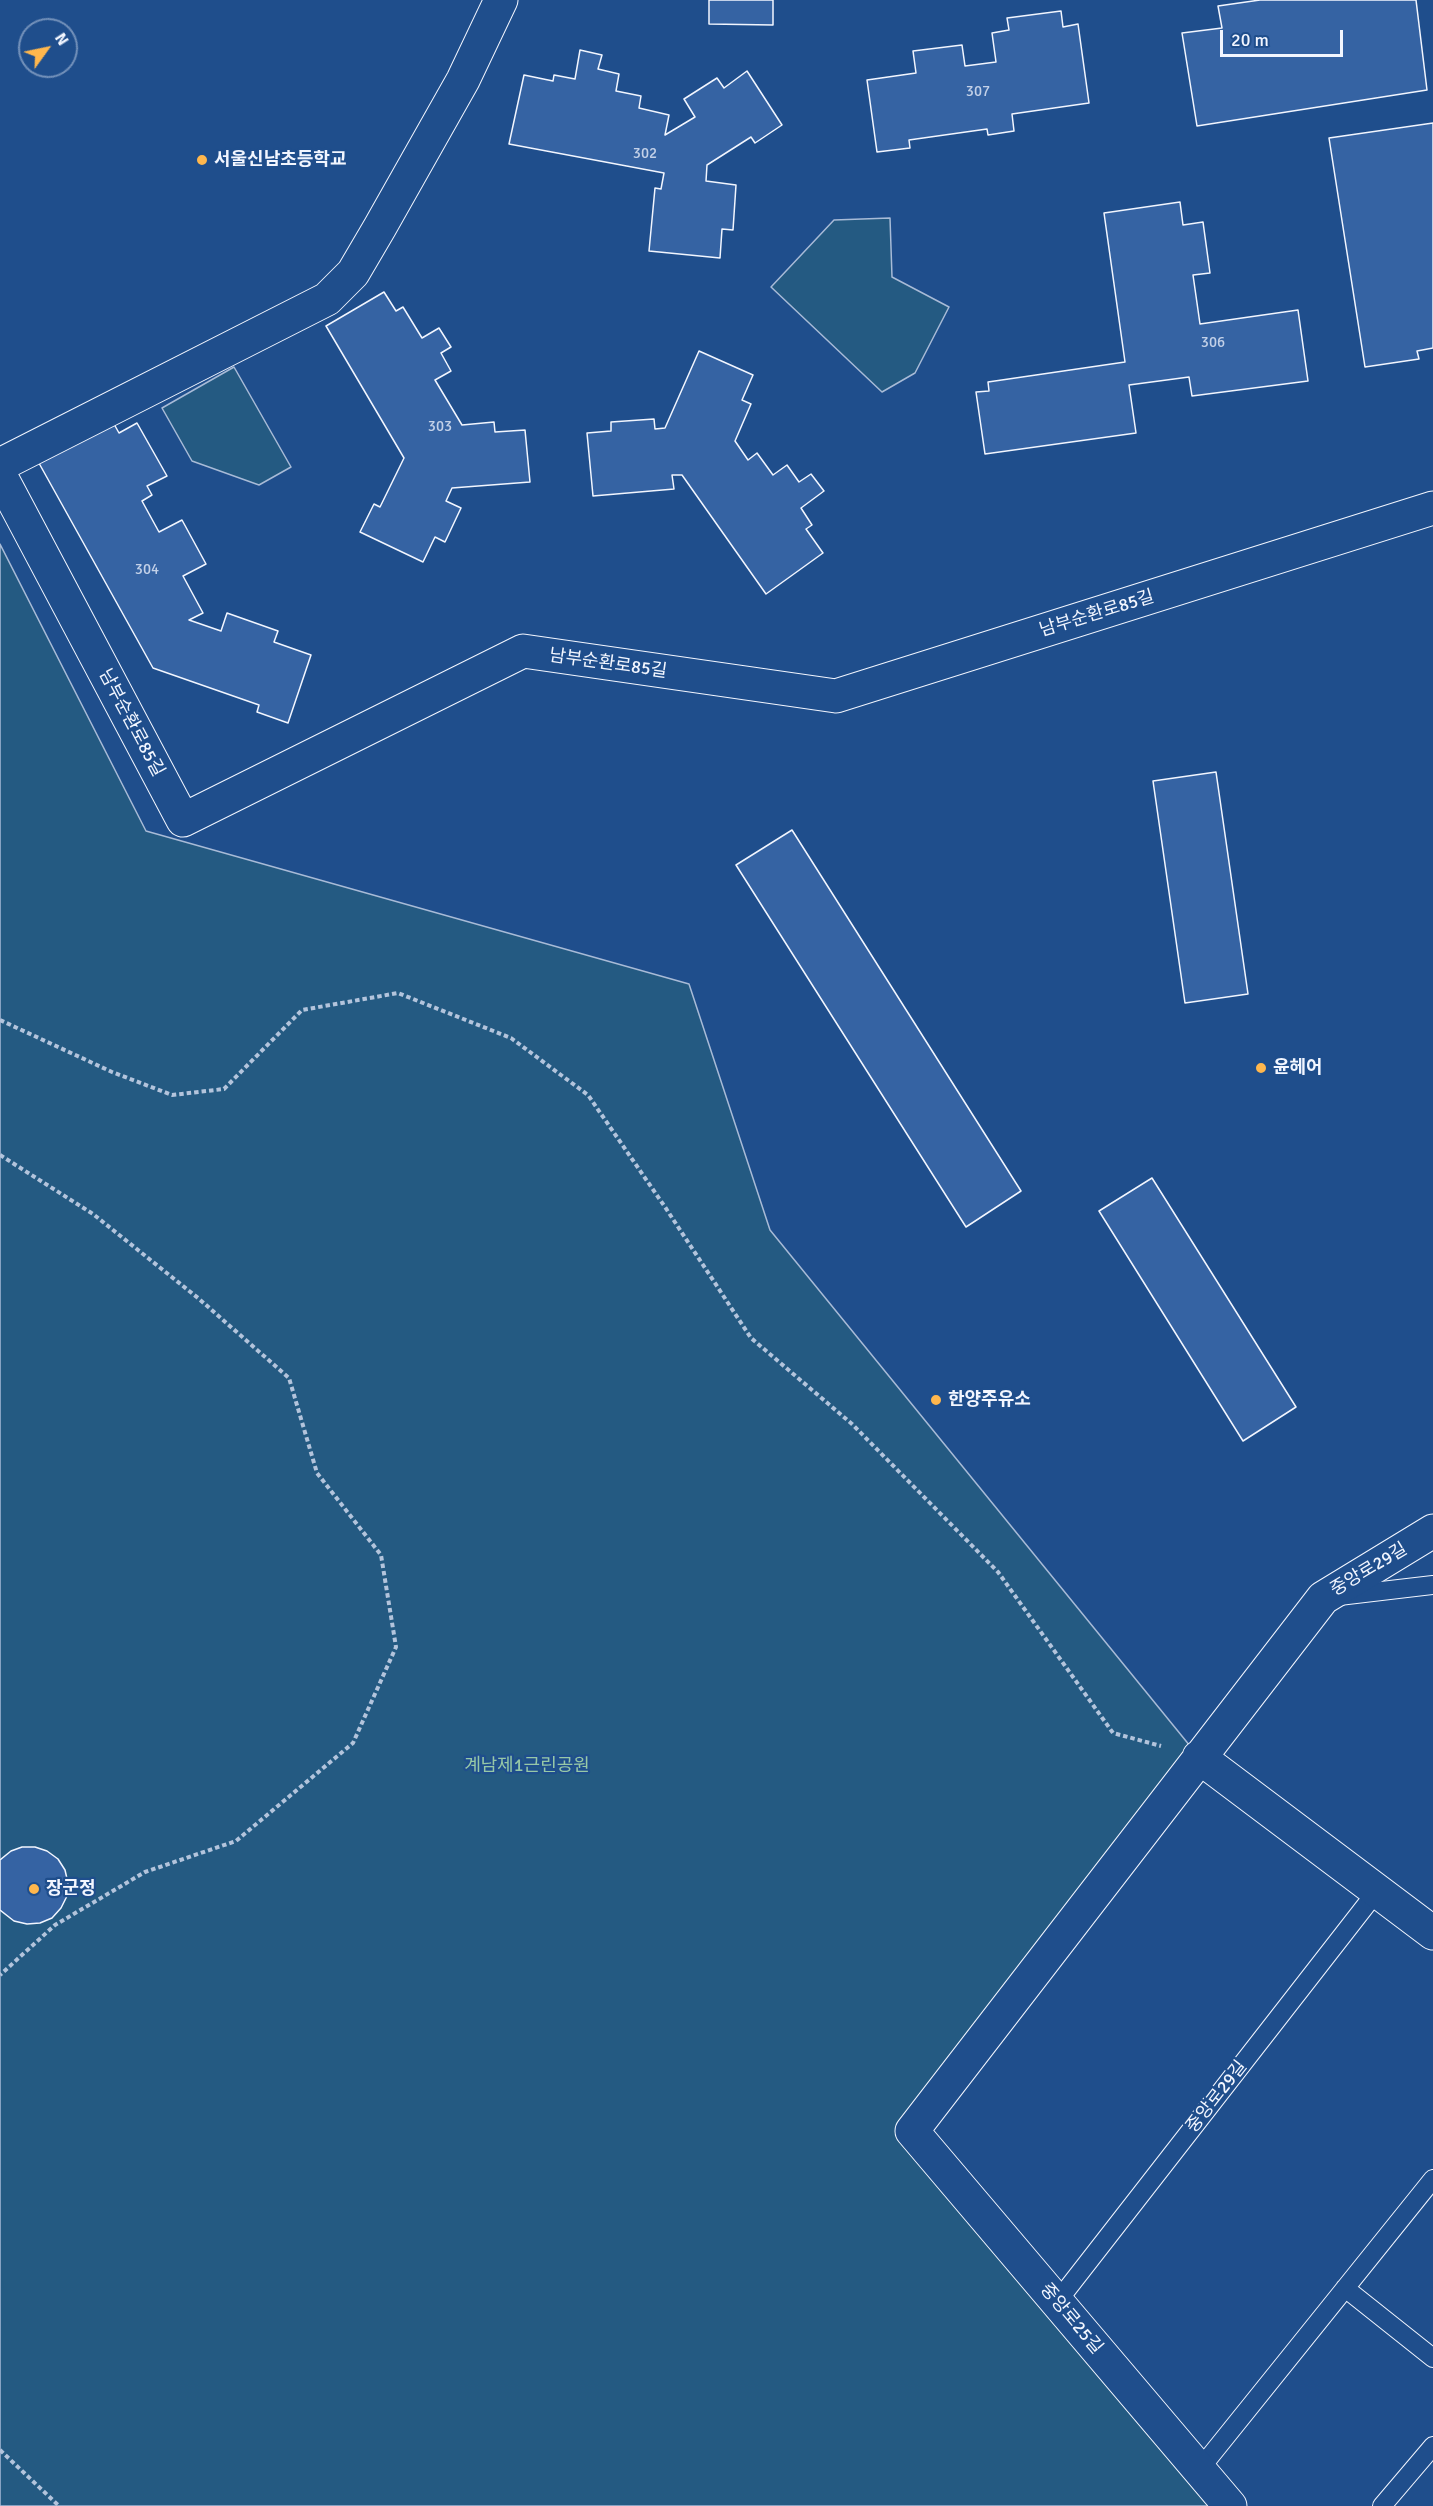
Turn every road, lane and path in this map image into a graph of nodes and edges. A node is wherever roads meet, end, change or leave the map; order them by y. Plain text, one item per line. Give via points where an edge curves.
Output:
1 (501, 0) edge
2 (0, 465) edge
3 (0, 475) edge
4 (1433, 508) edge
5 (0, 1020) edge
6 (0, 1155) edge
7 (1433, 1531) edge
8 (1433, 1585) edge
9 (1323, 1598) junction
10 (1199, 1757) junction
11 (1377, 1891) junction
12 (1433, 1933) edge
13 (0, 1975) edge
14 (912, 2131) joint
15 (1433, 2179) edge
16 (1346, 2288) junction
17 (1057, 2302) junction
18 (1433, 2358) edge
19 (1433, 2446) edge
20 (0, 2450) edge
21 (1200, 2470) junction
22 (59, 2506) edge
23 (1230, 2506) edge
24 (1382, 2506) edge

1 - 2 street via 464,80 380,227 353,273 327,299
3 - 4 street, 남부순환로85길 via 183,820 524,651 836,696
5 - 10 path via 172,1095 224,1089 302,1010 398,993 511,1038 588,1095 751,1338 852,1424 998,1572 1113,1733
6 - 13 path via 93,1214 289,1378 317,1473 381,1556 396,1647 352,1743 236,1841 145,1872 55,1925
7 - 9 street, 중앙로29길
8 - 9 lane
9 - 10 street, 중앙로29길
10 - 11 street
10 - 14 street, 중앙로29길
11 - 12 street
11 - 17 lane, 중앙로29길
14 - 17 street, 중앙로25길
15 - 16 lane
16 - 18 lane
16 - 21 lane
17 - 21 street, 중앙로25길
19 - 24 lane
20 - 22 path
21 - 23 street, 중앙로25길

